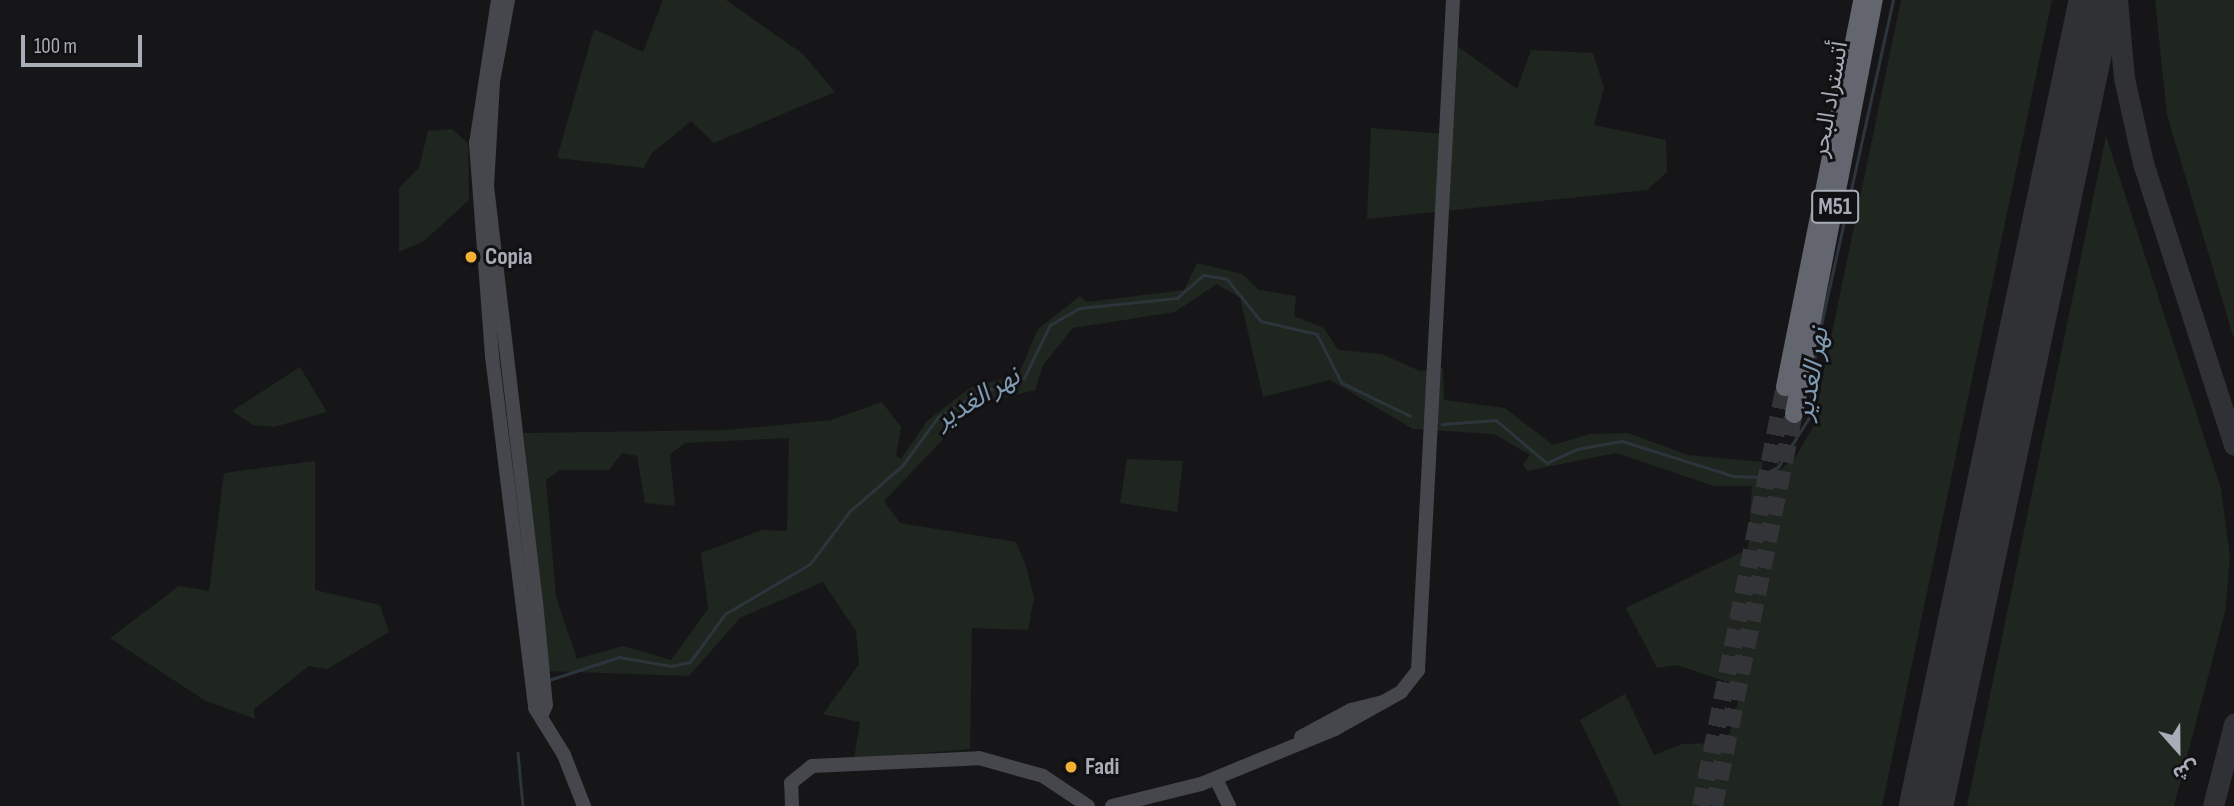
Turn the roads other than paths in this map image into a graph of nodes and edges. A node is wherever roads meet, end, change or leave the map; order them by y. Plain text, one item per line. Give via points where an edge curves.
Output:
1 (498, 0) edge
2 (509, 0) edge
3 (1453, 0) edge
4 (1862, 0) edge
5 (1874, 0) edge
6 (1785, 387) tunnel mouth
7 (1794, 414) tunnel mouth
8 (541, 717) junction
9 (1216, 779) junction
10 (584, 806) edge
11 (792, 806) edge
12 (1088, 806) edge
13 (1112, 806) edge
14 (1229, 806) edge

1 - 8 street via 478,107 477,205 532,691
2 - 8 street via 489,120 487,195 536,602 546,705
3 - 9 street via 1421,662 1407,686 1382,702 1351,709
4 - 6 highway, أتستراد البحر / M51
5 - 7 highway, أتستراد البحر / M51
8 - 10 street
9 - 13 street
9 - 14 street
11 - 12 street via 791,783 812,766 979,758 1042,776

